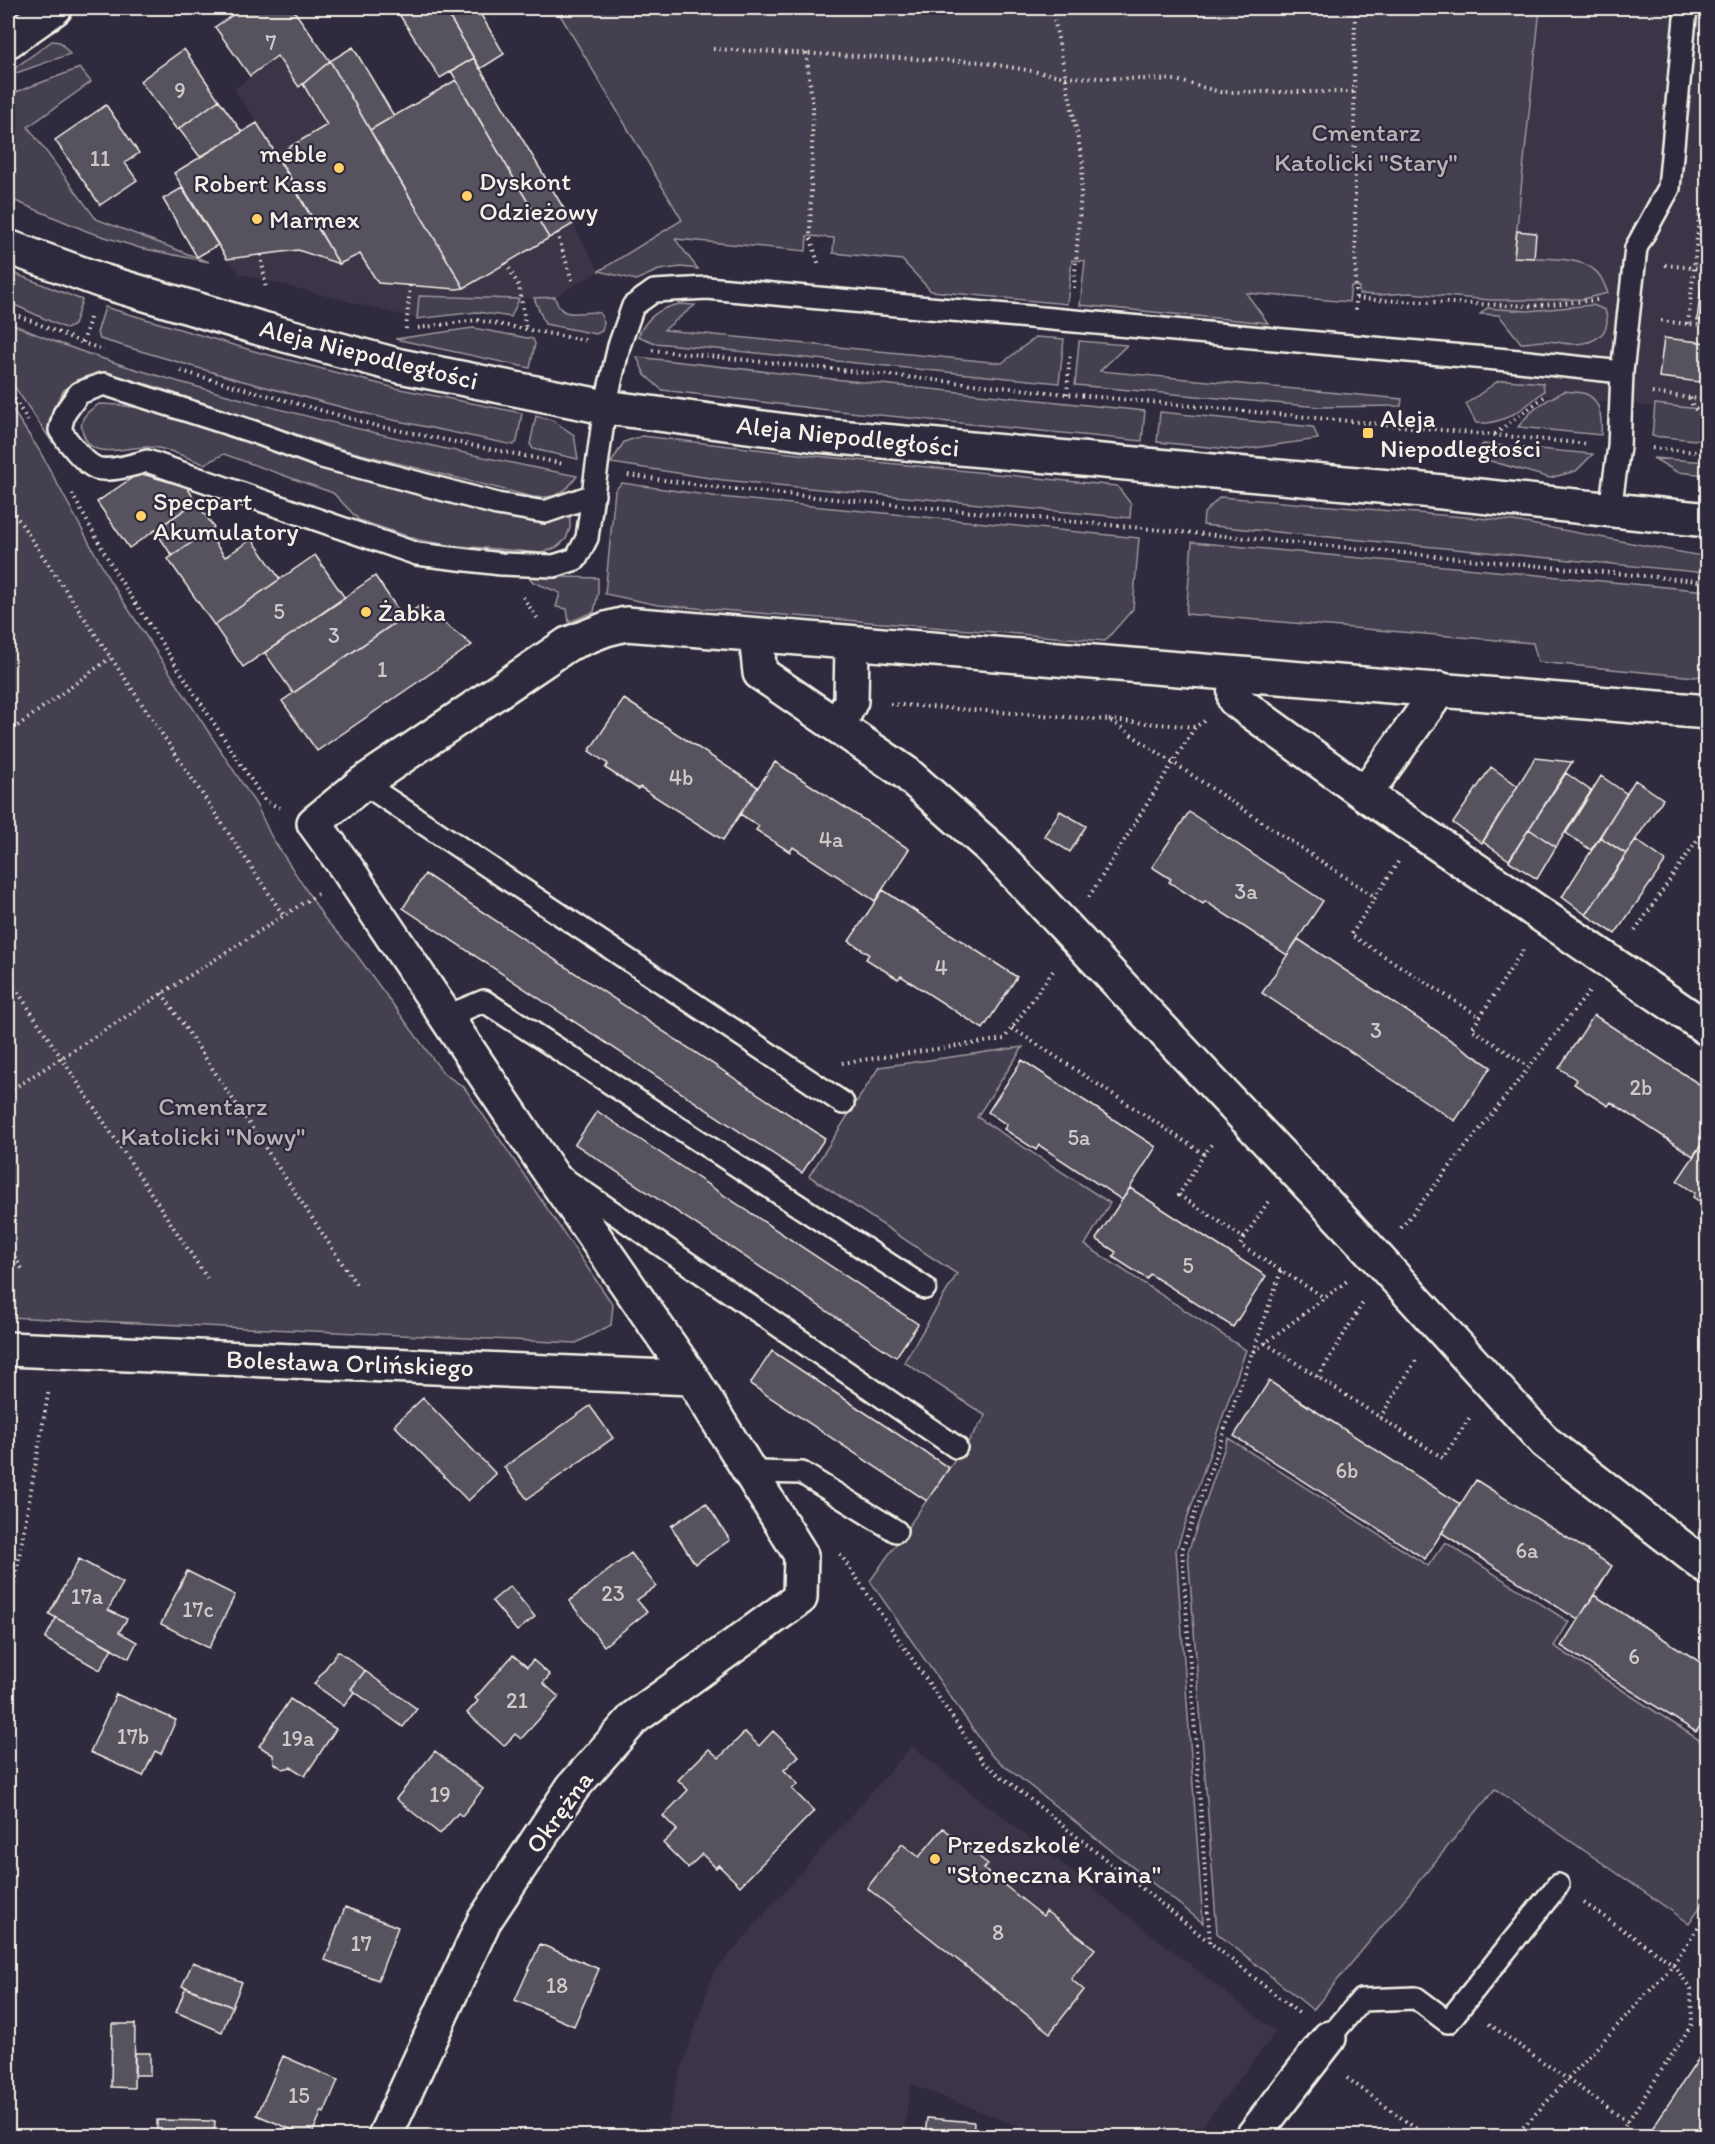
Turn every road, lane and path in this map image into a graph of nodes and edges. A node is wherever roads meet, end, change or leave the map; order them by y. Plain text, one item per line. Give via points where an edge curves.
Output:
1 (55, 8) edge
2 (1052, 8) edge
3 (1355, 8) edge
4 (1686, 8) edge
5 (8, 41) edge
6 (713, 48) dead end
7 (806, 53) junction
8 (1066, 77) junction
9 (1354, 92) junction
10 (1700, 209) dead end
11 (557, 233) dead end
12 (810, 236) dead end
13 (8, 247) edge
14 (261, 255) dead end
15 (506, 263) dead end
16 (1665, 265) dead end
17 (1694, 268) junction
18 (1703, 269) dead end
19 (572, 280) dead end
20 (102, 281) junction
21 (410, 286) dead end
22 (1074, 293) dead end
23 (267, 296) dead end
24 (1631, 296) junction
25 (8, 311) edge
26 (1656, 320) dead end
27 (1688, 324) junction
28 (1707, 326) edge
29 (394, 327) dead end
30 (526, 329) junction
31 (406, 330) junction
32 (82, 344) junction
33 (619, 346) junction
34 (105, 350) dead end
35 (1070, 351) dead end
36 (1575, 368) junction
37 (173, 369) dead end
38 (1622, 372) junction
39 (8, 389) edge
40 (1648, 393) dead end
41 (1067, 394) junction
42 (1690, 398) junction
43 (1707, 400) edge
44 (605, 407) junction
45 (1707, 421) edge
46 (33, 428) dead end
47 (1494, 435) junction
48 (1618, 447) junction
49 (1707, 453) edge
50 (597, 471) junction
51 (68, 488) dead end
52 (594, 495) junction
53 (8, 504) edge
54 (1610, 509) junction
55 (1707, 520) edge
56 (501, 564) junction
57 (1707, 582) edge
58 (756, 636) junction
59 (852, 643) junction
60 (568, 644) junction
61 (110, 658) junction
62 (1235, 687) junction
63 (1440, 689) junction
64 (1707, 712) edge
65 (845, 714) junction
66 (1109, 720) junction
67 (1195, 727) junction
68 (8, 733) edge
69 (1172, 764) junction
70 (363, 783) junction
71 (1365, 794) junction
72 (314, 823) junction
73 (1419, 830) junction
74 (350, 873) junction
75 (1376, 897) junction
76 (1087, 899) dead end
77 (284, 916) junction
78 (1545, 917) junction
79 (1075, 938) junction
80 (8, 977) edge
81 (162, 993) junction
82 (445, 1017) junction
83 (1479, 1017) junction
84 (1012, 1028) junction
85 (1707, 1029) edge
86 (62, 1057) junction
87 (1528, 1066) dead end
88 (794, 1070) junction
89 (8, 1092) edge
90 (843, 1103) dead end
91 (1237, 1109) junction
92 (1204, 1154) junction
93 (1456, 1159) dead end
94 (1291, 1166) junction
95 (547, 1168) junction
96 (1244, 1238) junction
97 (8, 1247) edge
98 (1381, 1263) junction
99 (23, 1270) dead end
100 (1281, 1271) junction
101 (207, 1278) dead end
102 (356, 1284) dead end
103 (925, 1288) dead end
104 (1325, 1298) junction
105 (1438, 1324) junction
106 (1265, 1344) junction
107 (8, 1349) edge
108 (1252, 1353) junction
109 (1318, 1377) junction
110 (51, 1378) dead end
111 (692, 1378) junction
112 (1492, 1384) junction
113 (1380, 1418) junction
114 (956, 1447) dead end
115 (750, 1472) junction
116 (896, 1531) dead end
117 (839, 1553) dead end
118 (1707, 1568) edge
119 (8, 1619) edge
120 (1558, 1886) joint
121 (1707, 1914) edge
122 (1210, 1943) junction
123 (1673, 1964) junction
124 (1462, 2005) junction
125 (1322, 2047) junction
126 (1568, 2080) junction
127 (1628, 2122) junction
128 (385, 2136) edge
129 (1253, 2136) edge
130 (1426, 2136) edge
131 (1515, 2136) edge
132 (1618, 2136) edge

1 - 5 street
2 - 8 path
3 - 9 path
4 - 24 lane via 1669,188 1636,248
6 - 7 path
7 - 8 path via 981,62
7 - 12 path via 813,107
8 - 9 path via 1176,80 1220,92
8 - 22 path via 1083,164
9 - 24 path via 1356,298 1529,306
10 - 17 path
11 - 19 path
13 - 20 street, Aleja Niepodległości
14 - 23 path
15 - 30 path via 519,286
16 - 17 path
17 - 18 path
17 - 27 path
20 - 32 path
20 - 44 street, Aleja Niepodległości via 400,366
21 - 31 path
24 - 38 lane
25 - 32 path
26 - 27 path
27 - 28 path
29 - 31 path
30 - 31 path via 476,320
30 - 33 path
32 - 34 path
33 - 36 lane via 633,306 654,291 707,288
33 - 41 path
33 - 44 lane
35 - 41 path
36 - 38 lane
36 - 47 path via 1552,392
37 - 50 path via 377,426
38 - 48 lane
39 - 46 path
40 - 42 path
41 - 47 path
42 - 43 path
42 - 45 path
44 - 50 lane
44 - 54 street, Aleja Niepodległości via 816,435
47 - 48 path
48 - 49 path
48 - 54 lane
50 - 52 lane
50 - 57 path via 733,489
51 - 72 path via 117,575 265,801
52 - 56 lane via 587,538 576,559 554,567
52 - 56 lane via 545,512 497,504 322,457 104,384 79,393 64,414 60,430 73,449 95,468 125,468 147,461 417,555
53 - 61 path
54 - 55 street, Aleja Niepodległości
56 - 60 path via 547,631
58 - 59 street
58 - 60 street via 626,624
58 - 65 street via 760,673
59 - 62 street
59 - 65 street
60 - 70 street
61 - 68 path
61 - 77 path
62 - 63 street
62 - 67 path
62 - 71 street
63 - 64 street
63 - 71 street
65 - 66 path
65 - 79 street via 993,850
66 - 67 path
66 - 69 path
67 - 69 path
69 - 75 path
69 - 76 path
70 - 72 street
70 - 88 lane
71 - 73 street
72 - 74 street
73 - 75 path
73 - 78 street
74 - 77 path
74 - 82 street
75 - 83 path via 1351,935
77 - 81 path
78 - 83 path
78 - 85 street
79 - 84 path
79 - 91 street
80 - 86 path
81 - 86 path
81 - 102 path
82 - 95 street
82 - 103 lane via 484,1000
83 - 87 path via 1472,1029
84 - 88 path via 1004,1039
84 - 92 path
86 - 89 path
86 - 101 path
88 - 90 lane
91 - 92 path
91 - 94 street
92 - 96 path via 1179,1195
93 - 98 path
94 - 96 path
94 - 98 street
95 - 111 street
95 - 114 lane
96 - 100 path via 1240,1245
97 - 99 path
98 - 104 path
98 - 105 street
98 - 109 path
100 - 104 path
100 - 108 path
104 - 106 path
105 - 112 street
105 - 113 path
106 - 108 path
106 - 109 path
107 - 111 street, Bolesława Orlińskiego
108 - 122 path via 1182,1550
109 - 113 path
110 - 119 path
111 - 115 street
112 - 113 path via 1443,1458
112 - 118 street via 1545,1442
115 - 116 lane via 802,1473
115 - 128 street, Okrężna via 801,1555 800,1598 635,1717 573,1787 484,1921
117 - 122 path via 983,1762
120 - 123 path
120 - 124 lane
121 - 123 path
122 - 125 path via 1306,2020 1293,2037
123 - 126 path
123 - 127 path via 1691,1989 1692,2024
124 - 125 lane via 1448,2022 1416,1998 1361,2000
124 - 126 path
125 - 129 street
125 - 130 path
126 - 127 path
126 - 131 path
127 - 132 path

